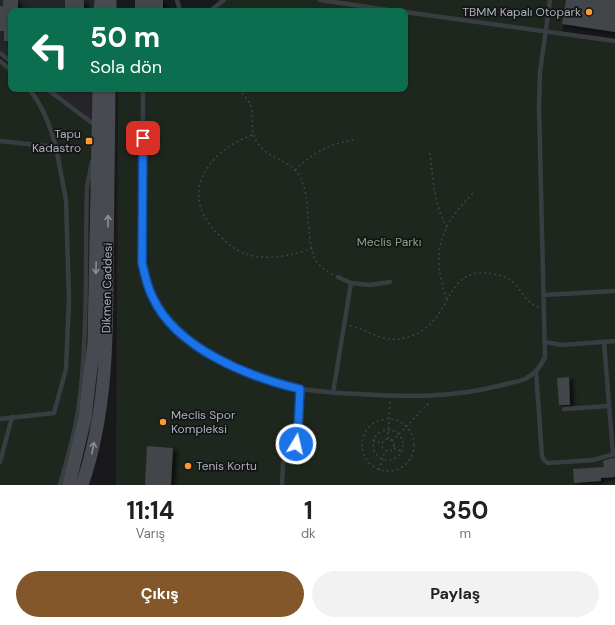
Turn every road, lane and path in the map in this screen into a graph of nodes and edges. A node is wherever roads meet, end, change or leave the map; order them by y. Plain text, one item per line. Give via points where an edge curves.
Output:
1 (224, 0) edge
2 (320, 0) edge
3 (550, 0) edge
4 (214, 8) edge
5 (375, 8) edge
6 (408, 12) edge
7 (544, 33) junction
8 (615, 41) edge
9 (0, 53) edge
10 (8, 60) edge
11 (32, 92) edge
12 (51, 92) edge
13 (99, 92) edge
14 (109, 92) edge
15 (143, 92) edge
16 (241, 92) edge
17 (99, 128) junction
18 (252, 134) junction
19 (357, 139) dead end
20 (0, 141) edge
21 (56, 147) junction
22 (430, 152) dead end
23 (295, 170) junction
24 (473, 193) dead end
25 (447, 228) junction
26 (312, 248) junction
27 (338, 277) joint
28 (390, 282) dead end
29 (351, 283) junction
30 (615, 291) edge
31 (544, 295) junction
32 (447, 299) junction
33 (544, 308) junction
34 (344, 325) junction
35 (615, 341) edge
36 (545, 342) junction
37 (604, 342) junction
38 (536, 371) junction
39 (300, 389) junction
40 (333, 393) junction
41 (390, 396) junction
42 (436, 397) junction
43 (609, 406) junction
44 (564, 409) dead end
45 (12, 417) junction
46 (0, 419) edge
47 (389, 419) junction
48 (406, 427) junction
49 (388, 430) junction
50 (398, 434) junction
51 (388, 439) junction
52 (373, 440) junction
53 (392, 440) junction
54 (382, 444) junction
55 (394, 448) junction
56 (385, 451) junction
57 (402, 451) junction
58 (614, 454) edge
59 (382, 460) junction
60 (0, 462) edge
61 (379, 470) junction
62 (71, 485) edge
63 (282, 485) edge

1 - 4 lane
2 - 5 lane
3 - 7 lane
6 - 7 lane
7 - 8 lane
7 - 31 lane via 539,107
9 - 10 lane
11 - 21 lane via 50,126
12 - 17 lane
13 - 17 main road, Dikmen Caddesi
62 -> 14 main road, Dikmen Caddesi via 91,460 105,369
15 - 39 lane via 142,263 153,299 172,325 208,353 266,380
16 - 18 path via 251,105
17 - 62 main road, Dikmen Caddesi via 94,342 85,418
18 - 23 path via 266,153
18 - 26 path via 226,147 205,168 198,195 206,221 223,240 246,254 263,257 282,256
19 - 23 path via 321,149
20 - 21 lane
21 - 45 lane via 66,200 69,299 66,369 54,413
22 - 25 path via 436,201
23 - 26 path via 305,192
24 - 25 path via 451,217
25 - 32 path via 437,260 440,280
26 - 27 path via 316,261 323,270
27 - 29 lane
28 - 29 lane via 370,285
29 - 34 lane
30 - 31 lane
31 - 33 lane
32 - 33 path via 464,278 476,274 492,274 507,278 518,288 526,301
32 - 34 path via 427,327 416,334 398,339 383,339 362,328
33 - 36 lane
34 - 40 lane
35 - 37 lane
36 - 37 lane via 562,345
36 - 38 lane via 545,357
37 - 43 lane
38 - 42 lane via 525,379 484,390
38 - 58 lane via 544,460 548,463 593,460
39 - 40 lane
39 - 63 lane via 298,438 283,463
40 - 41 lane
41 - 42 lane
41 - 47 path
42 - 48 path
43 - 44 lane
43 - 58 lane
45 - 46 lane
45 - 60 lane
47 - 48 path via 396,420
47 - 49 path
47 - 61 path via 371,425 362,441 365,458 370,465
48 - 50 path
48 - 61 path via 413,438 414,446 409,461 395,470
49 - 50 path
49 - 51 path
49 - 52 path via 378,433
50 - 53 path
50 - 57 path via 403,442
51 - 53 path
51 - 54 path
52 - 54 path
52 - 59 path via 373,451
53 - 55 path
54 - 56 path
55 - 56 path
55 - 57 path
56 - 59 path
57 - 59 path via 394,459
59 - 61 path

